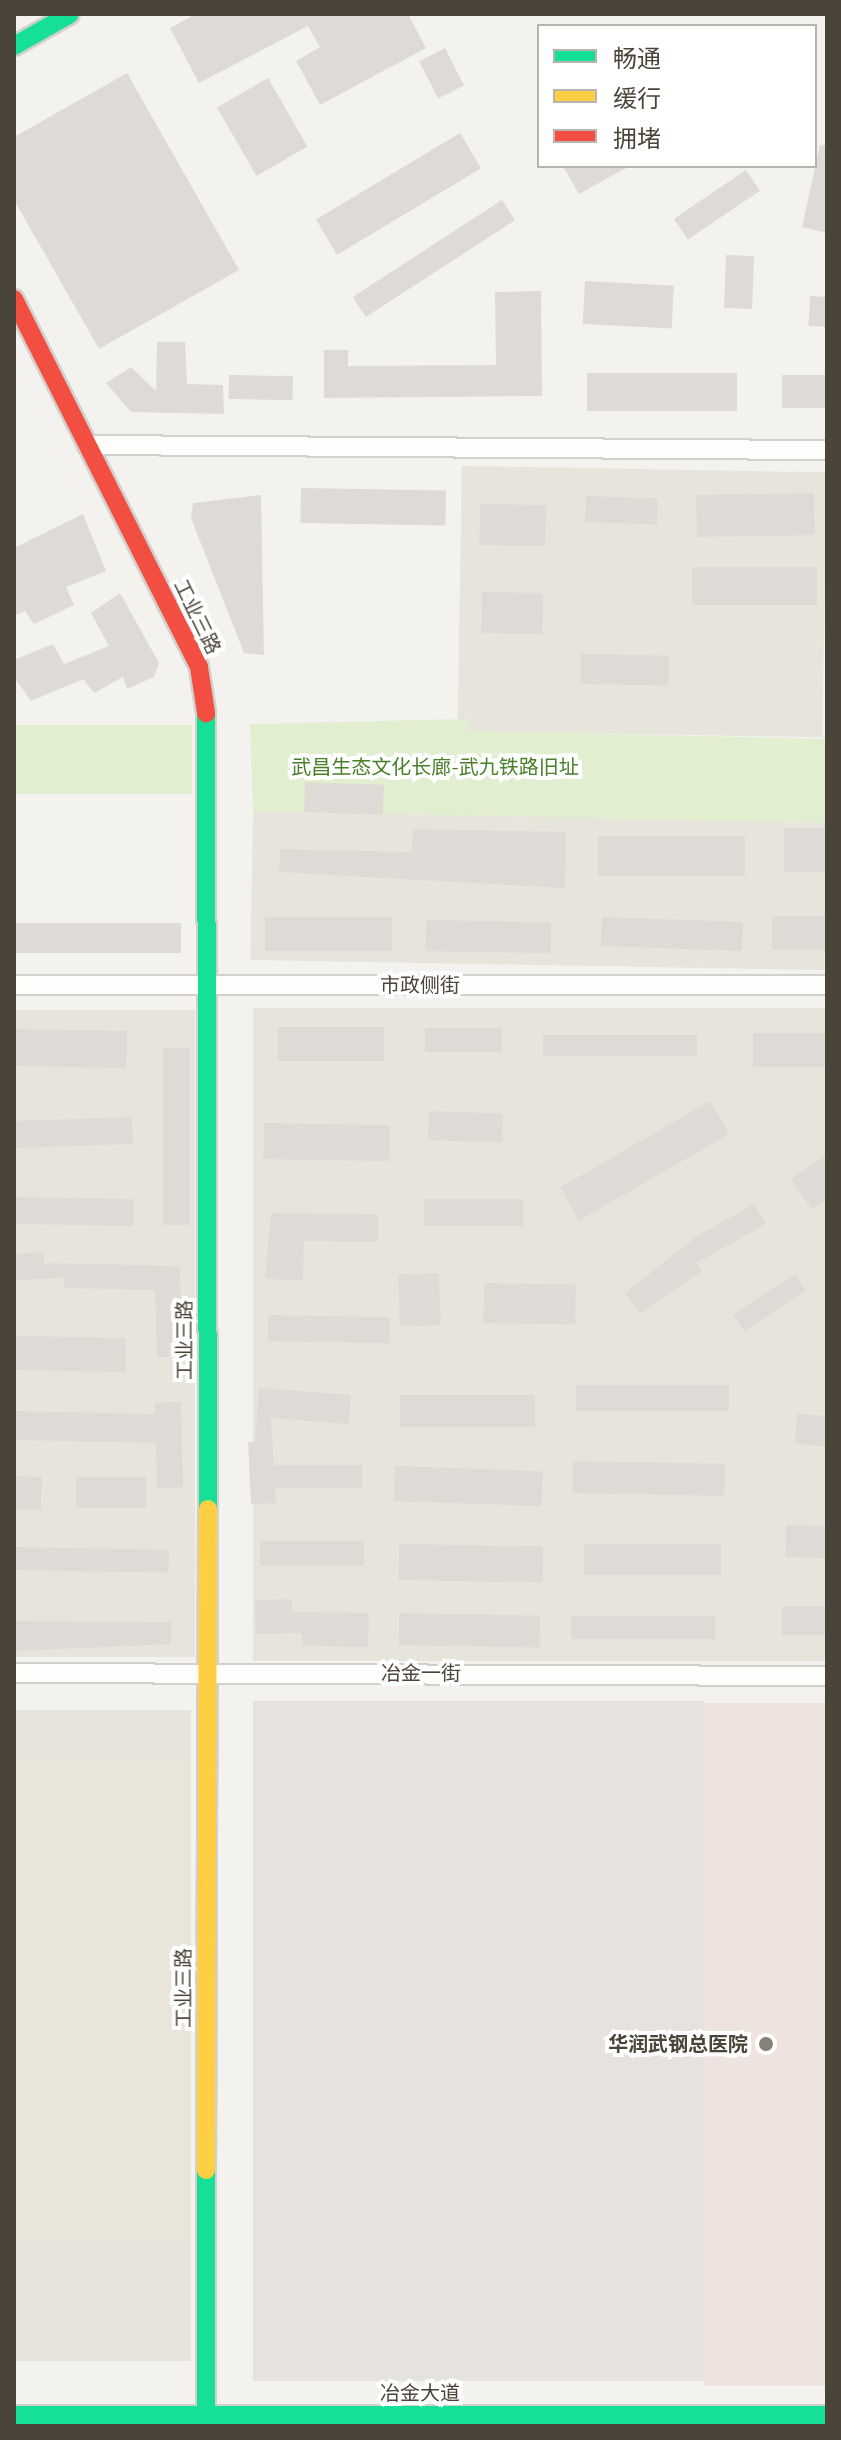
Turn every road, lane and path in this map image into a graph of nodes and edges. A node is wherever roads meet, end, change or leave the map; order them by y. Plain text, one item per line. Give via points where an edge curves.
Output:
1 (70, 14) edge
2 (14, 46) edge
3 (14, 299) edge
4 (87, 445) junction
5 (827, 450) edge
6 (14, 985) edge
7 (208, 985) junction
8 (827, 985) edge
9 (207, 1672) junction
10 (14, 1673) edge
11 (827, 1676) edge
12 (14, 2415) edge
13 (827, 2415) edge
14 (206, 2421) edge

1 - 2 main road
3 - 4 main road, 工业三路
4 - 5 street
4 - 7 main road, 工业三路 via 199,667 209,736
6 - 7 street, 市政侧街
7 - 8 street, 市政侧街
7 - 9 main road, 工业三路
9 - 10 street, 冶金一街
9 - 11 street, 冶金一街
9 - 14 main road, 工业三路
12 - 14 main road, 冶金大道
13 - 14 main road, 冶金大道

